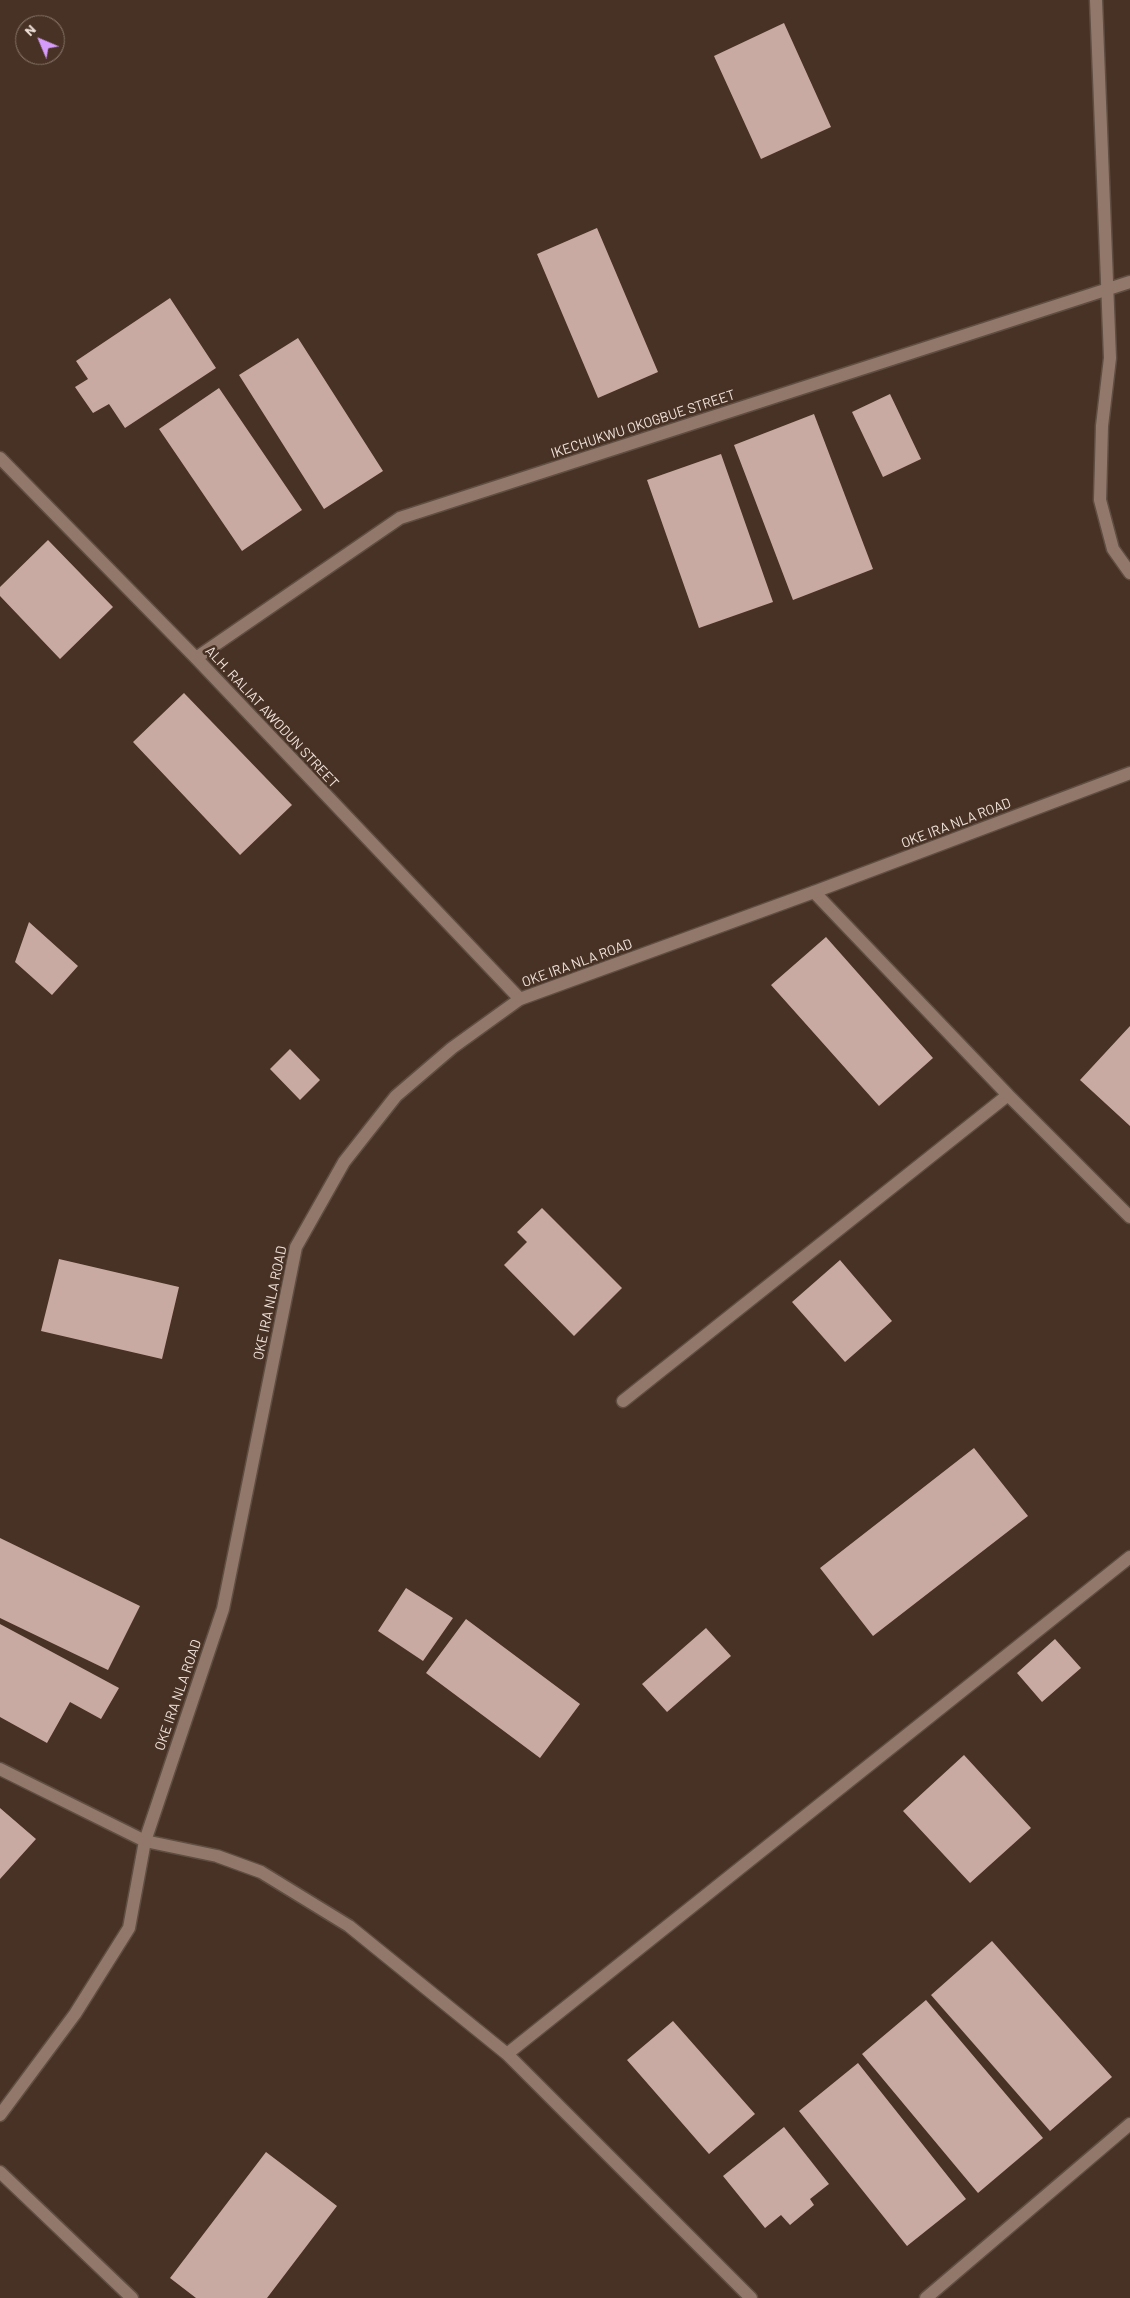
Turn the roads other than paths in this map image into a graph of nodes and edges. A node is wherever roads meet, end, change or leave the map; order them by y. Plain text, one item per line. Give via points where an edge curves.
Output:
1 (1096, 0) edge
2 (1130, 282) edge
3 (1106, 290) junction
4 (0, 458) edge
5 (1130, 573) edge
6 (196, 658) junction
7 (1130, 773) edge
8 (814, 892) junction
9 (520, 999) junction
10 (1008, 1095) junction
11 (1130, 1217) edge
12 (623, 1401) dead end
13 (1130, 1556) edge
14 (0, 1769) edge
15 (145, 1841) junction
16 (507, 2054) junction
17 (0, 2115) edge
18 (1130, 2124) edge
19 (0, 2172) edge
20 (132, 2298) edge
21 (751, 2298) edge
22 (926, 2298) edge

1 - 3 street
2 - 3 street, IKECHUKWU OKOGBUE STREET
3 - 5 street via 1110,358 1102,426 1100,500 1113,549
3 - 6 street, IKECHUKWU OKOGBUE STREET via 400,518
4 - 6 street, ALH. RALIAT AWODUN STREET
6 - 9 street, ALH. RALIAT AWODUN STREET
7 - 8 street, OKE IRA NLA ROAD
8 - 9 street, OKE IRA NLA ROAD
8 - 10 street
9 - 15 street, OKE IRA NLA ROAD via 452,1048 396,1096 344,1162 296,1247 223,1609
10 - 11 street
10 - 12 street
13 - 16 street
14 - 15 street
15 - 16 street via 217,1856 261,1872 350,1926
15 - 17 street, OKE IRA NLA ROAD via 129,1928 75,2014
16 - 21 street
18 - 22 street
19 - 20 street

